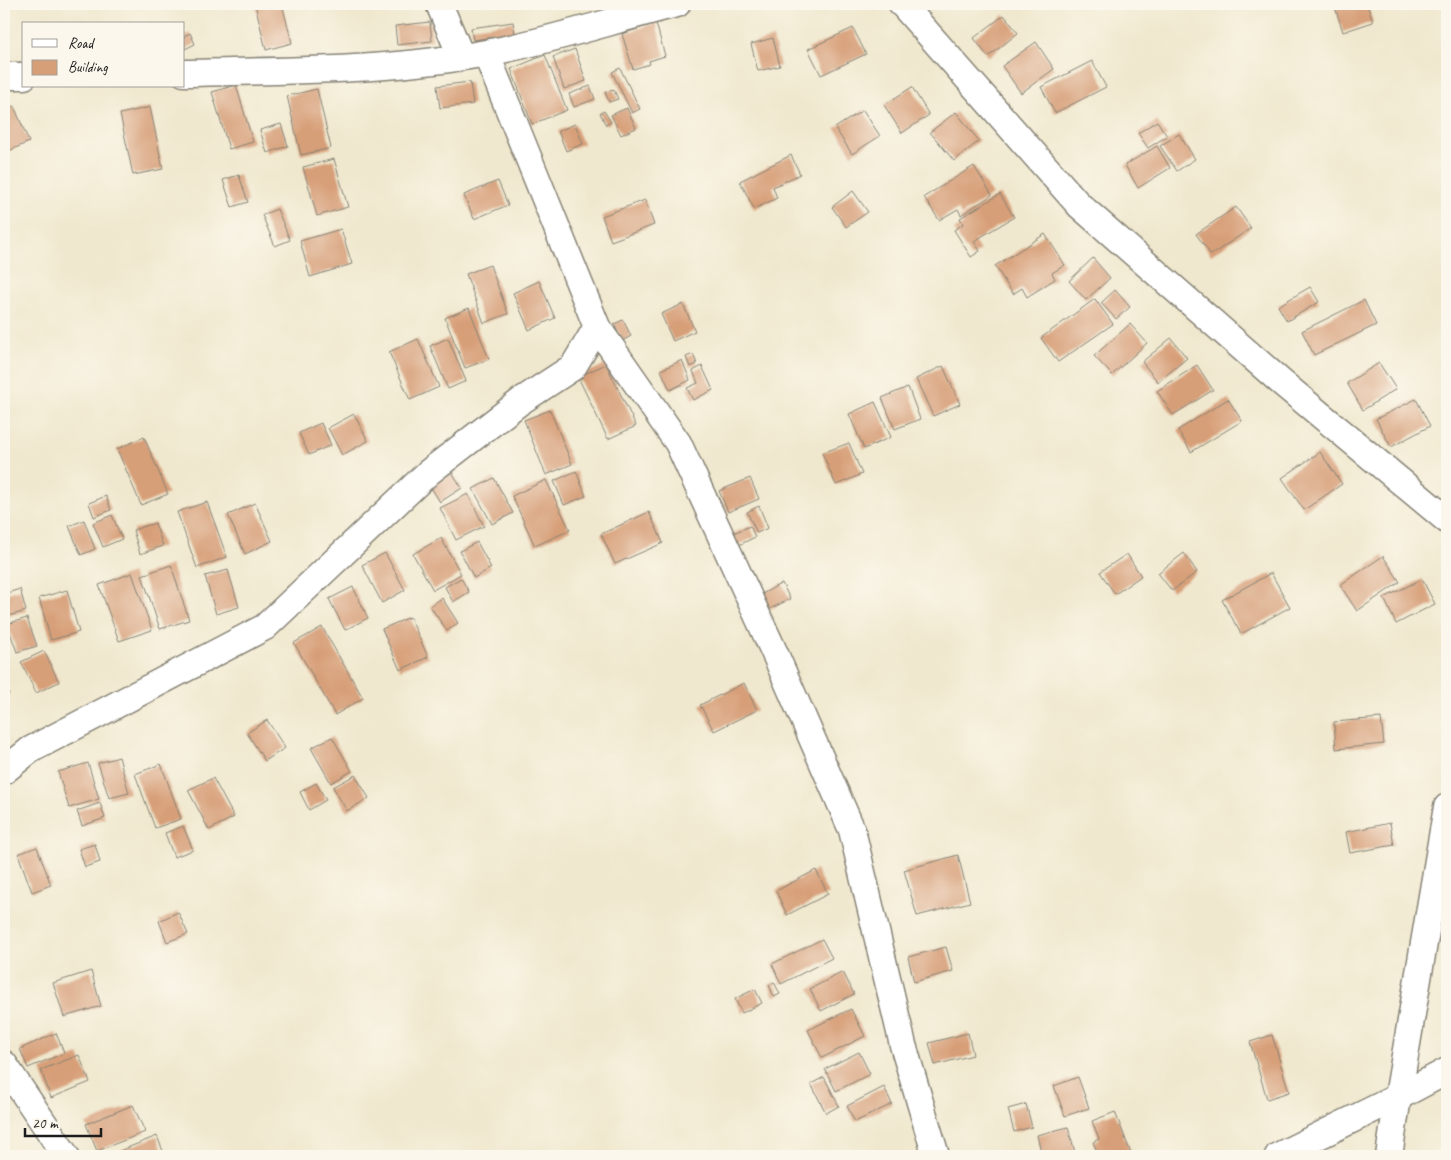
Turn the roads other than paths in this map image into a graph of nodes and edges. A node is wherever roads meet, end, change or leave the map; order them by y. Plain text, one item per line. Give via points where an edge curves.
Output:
1 (438, 4) edge
2 (677, 4) edge
3 (902, 4) edge
4 (473, 55) junction
5 (185, 73) edge
6 (4, 76) edge
7 (22, 76) edge
8 (598, 327) junction
9 (1447, 520) edge
10 (4, 771) edge
11 (1447, 807) edge
12 (4, 1064) edge
13 (1447, 1072) edge
14 (1398, 1098) junction
15 (66, 1156) edge
16 (936, 1156) edge
17 (1278, 1156) edge
18 (1389, 1156) edge

1 - 4 street
2 - 4 street via 593,28
3 - 9 street via 1079,206 1281,382
4 - 5 street via 390,66
4 - 8 street
6 - 7 street
8 - 10 street via 573,368 522,401 429,472 265,627 30,750
8 - 16 street via 678,443 852,830 903,1045
11 - 14 street
12 - 15 street
13 - 14 street
14 - 17 street
14 - 18 street

